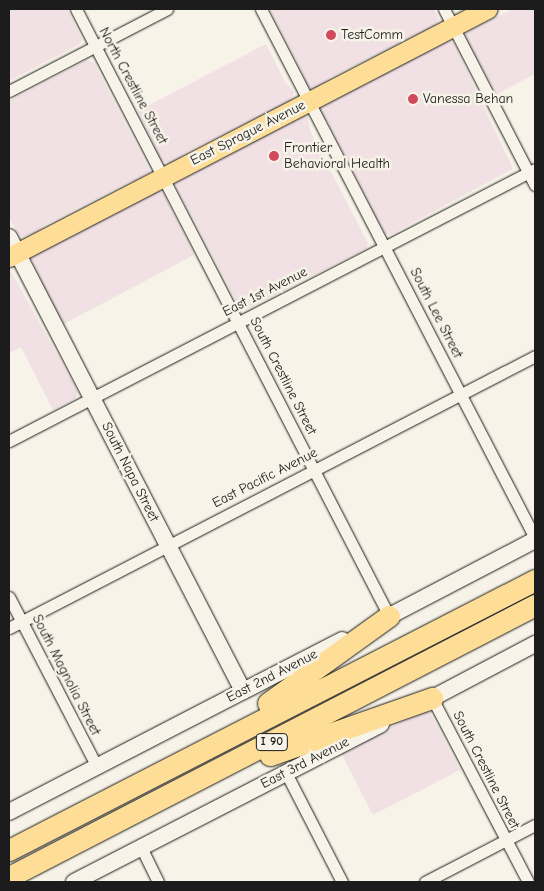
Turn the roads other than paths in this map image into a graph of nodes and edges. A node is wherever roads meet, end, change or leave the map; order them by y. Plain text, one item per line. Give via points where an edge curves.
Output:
1 (76, 9) edge
2 (167, 9) edge
3 (261, 9) edge
4 (444, 9) edge
5 (487, 9) edge
6 (453, 26) junction
7 (95, 46) junction
8 (9, 91) edge
9 (309, 101) junction
10 (532, 170) edge
11 (164, 177) junction
12 (535, 185) edge
13 (385, 248) junction
14 (12, 249) edge
15 (239, 322) junction
16 (535, 356) edge
17 (461, 394) junction
18 (92, 398) junction
19 (9, 441) edge
20 (314, 470) junction
21 (535, 539) edge
22 (168, 545) junction
23 (535, 580) edge
24 (9, 597) edge
25 (535, 605) edge
26 (390, 616) junction
27 (21, 621) junction
28 (9, 628) edge
29 (535, 644) edge
30 (243, 691) junction
31 (432, 698) junction
32 (200, 752) junction
33 (97, 767) junction
34 (286, 773) junction
35 (199, 780) junction
36 (9, 812) edge
37 (535, 825) edge
38 (506, 840) junction
39 (141, 847) junction
40 (9, 850) edge
41 (9, 877) edge
42 (74, 882) edge
43 (158, 882) edge
44 (342, 882) edge
45 (426, 882) edge
46 (528, 882) edge

1 - 7 street, North Crestline Street
2 - 7 street
3 - 9 street, South Lee Street
4 - 6 street
5 - 6 main road, East Sprague Avenue
6 - 9 main road, East Sprague Avenue
6 - 10 street
7 - 8 street
7 - 11 street, North Crestline Street
9 - 11 main road, East Sprague Avenue
9 - 13 street, South Lee Street
10 - 12 street
10 - 13 street, East 1st Avenue
11 - 14 main road, East Sprague Avenue
11 - 15 street, South Crestline Street
13 - 15 street, East 1st Avenue
13 - 17 street, South Lee Street
14 - 18 street, South Napa Street
15 - 18 street, East 1st Avenue
15 - 20 street, South Crestline Street
16 - 17 street, East Pacific Avenue
17 - 20 street, East Pacific Avenue
17 - 21 street, South Lee Street
18 - 19 street, East 1st Avenue
18 - 22 street, South Napa Street
20 - 22 street, East Pacific Avenue
20 - 26 street, South Crestline Street
21 - 26 street, East 2nd Avenue
22 - 27 street, East Pacific Avenue
22 - 30 street, South Napa Street
23 - 32 highway, I 90
24 - 27 street, South Magnolia Street
25 - 35 highway, I 90
26 - 30 street, East 2nd Avenue
26 - 32 highway via 292,688 232,725
27 - 28 street, East Pacific Avenue
27 - 33 street, South Magnolia Street
29 - 31 street, East 3rd Avenue
30 - 33 street, East 2nd Avenue
31 - 34 street, East 3rd Avenue
31 - 35 highway
31 - 38 street, South Crestline Street
32 - 40 highway, I 90
33 - 36 street, East 2nd Avenue
34 - 39 street, East 3rd Avenue
34 - 44 street
35 - 41 highway, I 90
37 - 38 street
38 - 45 street
38 - 46 street, South Crestline Street
39 - 42 street, East 3rd Avenue
39 - 43 street

